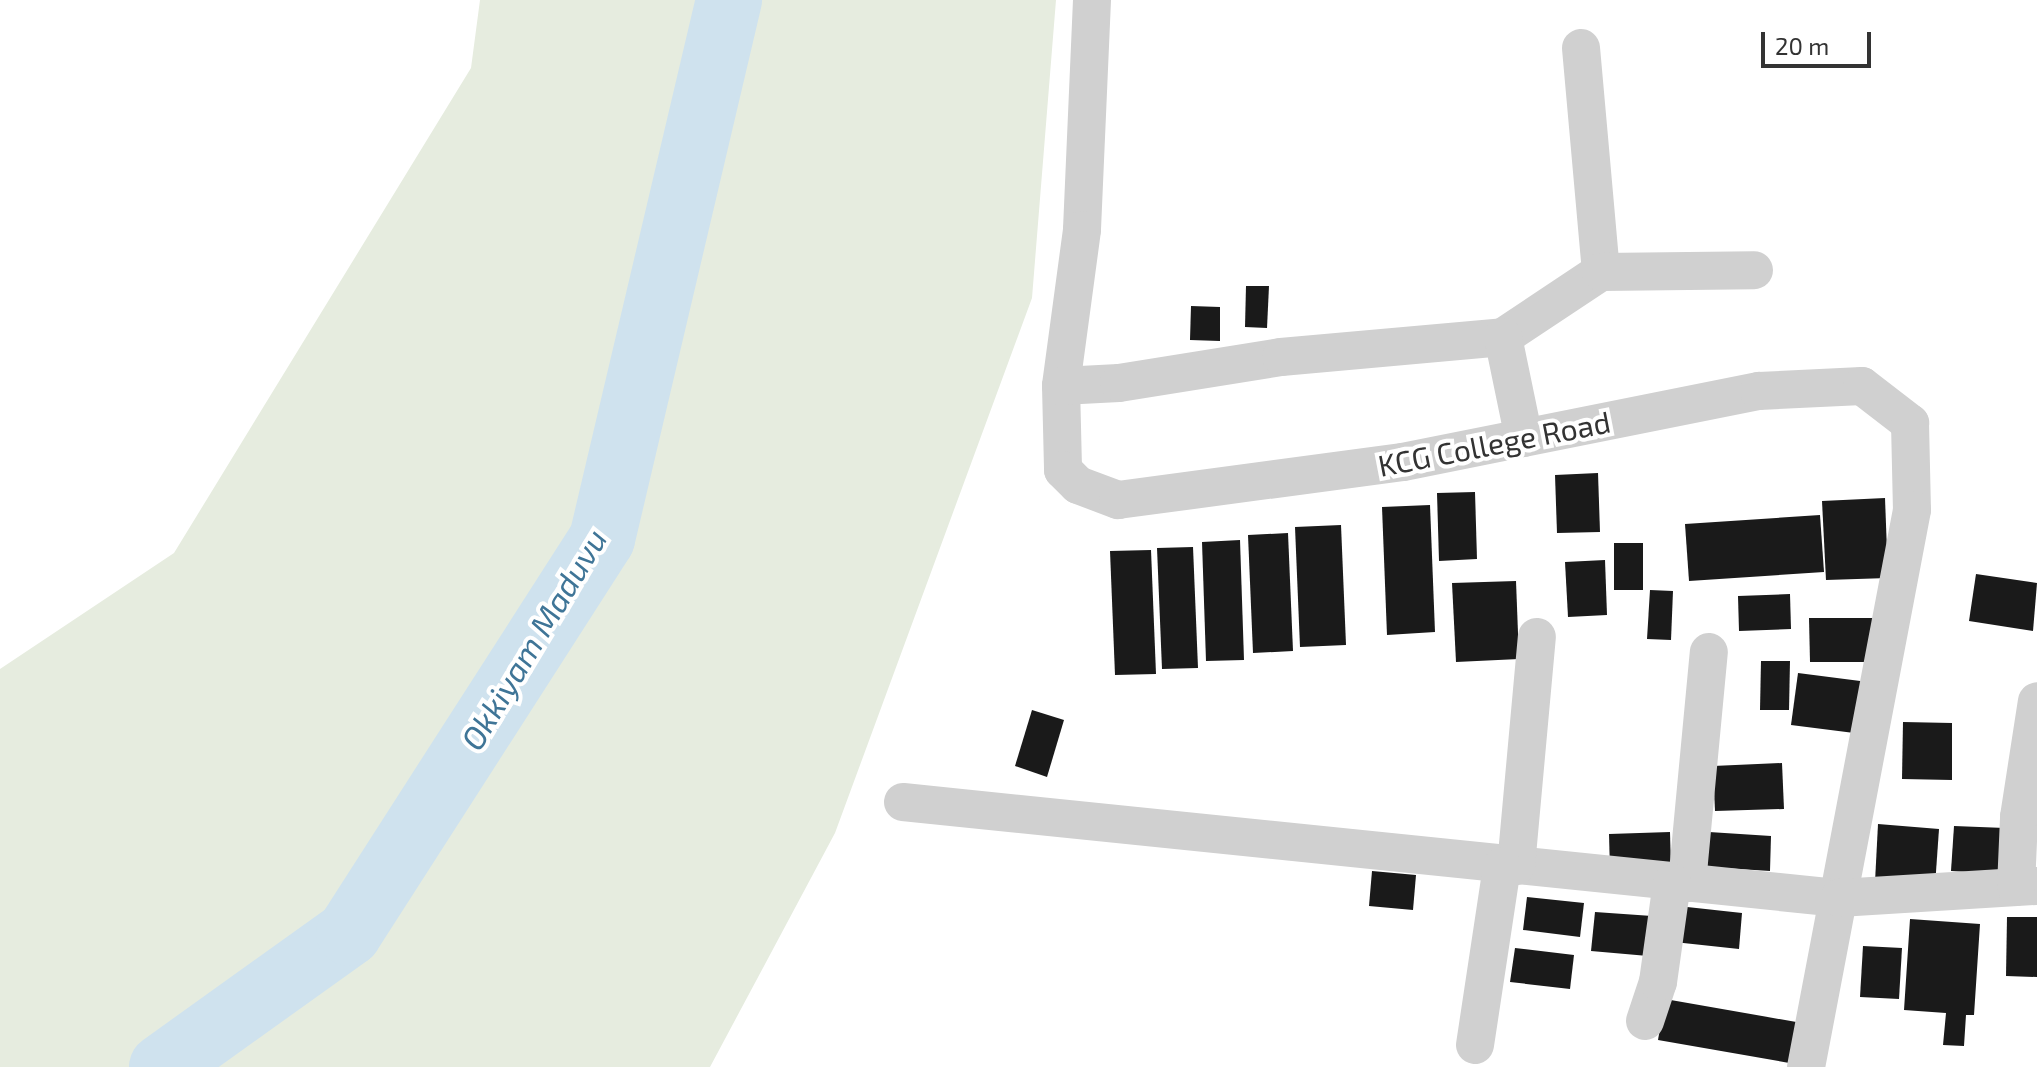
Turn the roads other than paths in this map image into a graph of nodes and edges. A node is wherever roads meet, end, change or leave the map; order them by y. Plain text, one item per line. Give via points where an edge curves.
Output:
1 (1092, 0) edge
2 (1581, 48) dead end
3 (1754, 270) dead end
4 (1601, 272) junction
5 (1503, 337) junction
6 (1061, 386) junction
7 (1524, 438) junction
8 (1537, 637) dead end
9 (1709, 652) dead end
10 (2037, 701) edge
11 (903, 802) dead end
12 (1503, 866) junction
13 (1680, 882) junction
14 (2026, 886) edge
15 (1839, 898) junction
16 (1645, 1021) dead end
17 (1475, 1045) dead end
18 (1806, 1067) edge

1 - 6 street, KCG College Road via 1082,230
2 - 4 street
3 - 4 street
4 - 5 street
5 - 6 street via 1281,357 1119,383
5 - 7 street
6 - 7 street, KCG College Road via 1063,470 1078,485 1118,500 1403,462
7 - 15 street, KCG College Road via 1759,391 1862,386 1910,423 1912,510
8 - 12 street
9 - 13 street
10 - 14 street via 2019,817
11 - 12 street
12 - 13 street
12 - 17 street
13 - 15 street
13 - 16 street
14 - 15 street
15 - 18 street

